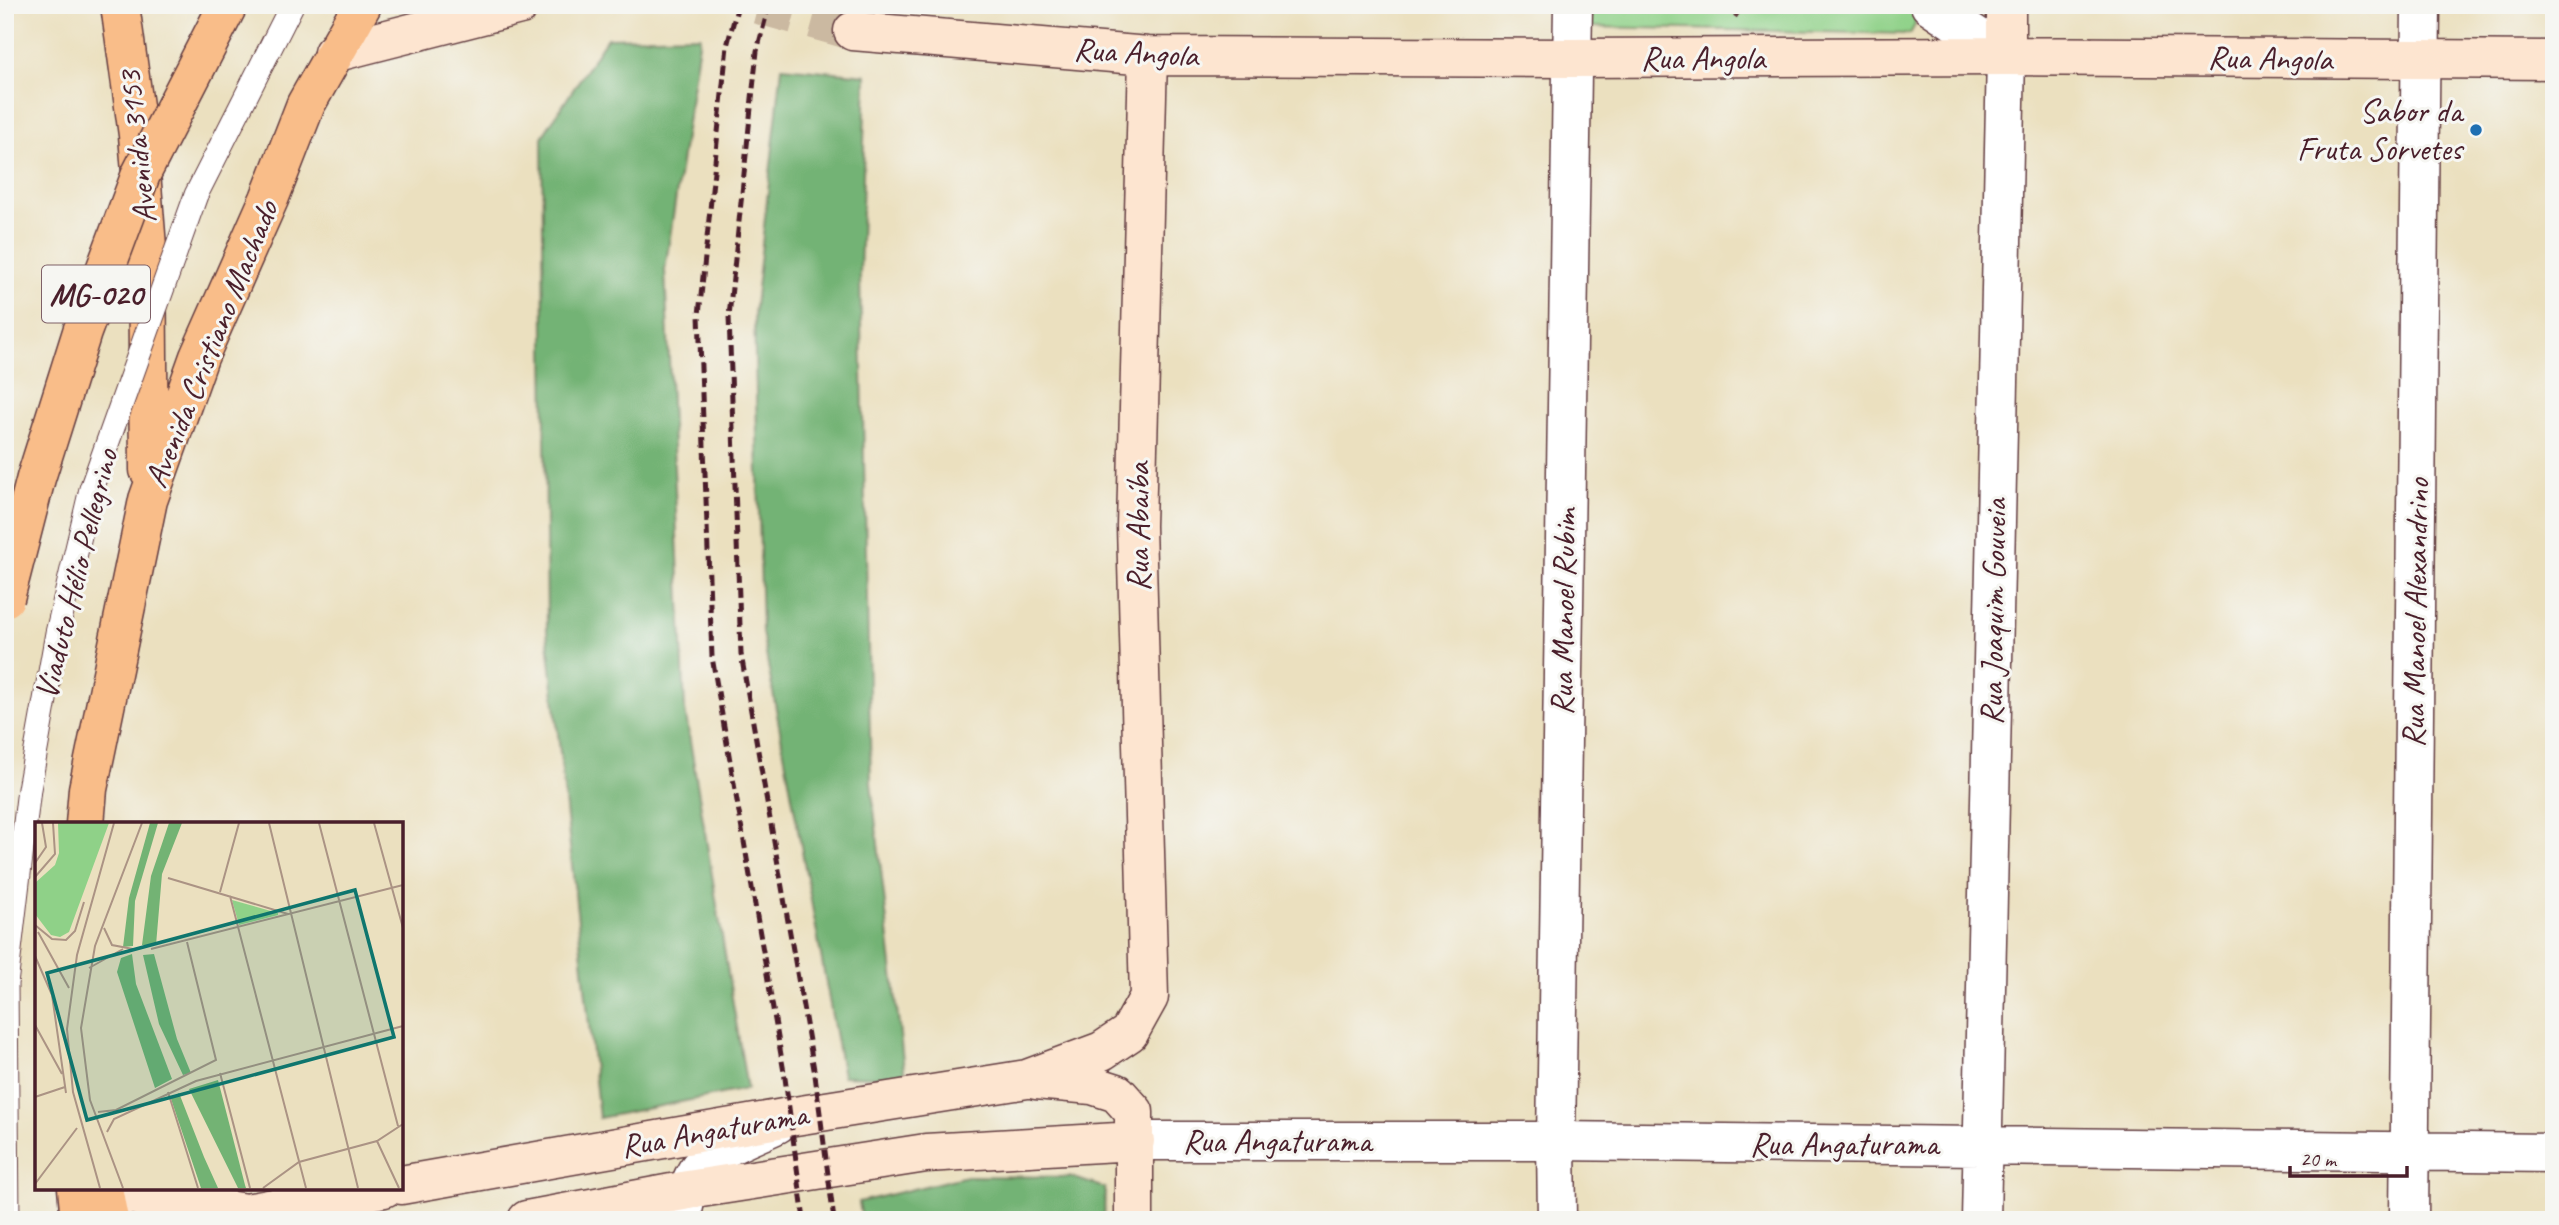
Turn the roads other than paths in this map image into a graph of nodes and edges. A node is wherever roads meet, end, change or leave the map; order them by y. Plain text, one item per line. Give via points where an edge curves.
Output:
1 (120, 5) edge
2 (228, 5) edge
3 (292, 5) edge
4 (362, 5) edge
5 (520, 5) edge
6 (1573, 5) edge
7 (1930, 5) edge
8 (2006, 5) edge
9 (2421, 5) edge
10 (853, 31) tunnel mouth
11 (334, 53) junction
12 (1148, 56) junction
13 (2006, 56) junction
14 (1571, 58) junction
15 (2421, 60) junction
16 (2554, 60) edge
17 (148, 500) junction
18 (5, 598) edge
19 (85, 822) edge
20 (1149, 997) joint
21 (1027, 1079) junction
22 (795, 1115) junction
23 (1556, 1141) junction
24 (1135, 1142) junction
25 (1982, 1145) junction
26 (2409, 1153) junction
27 (2554, 1153) edge
28 (402, 1185) edge
29 (373, 1190) edge
30 (95, 1202) edge
31 (684, 1205) edge
32 (8, 1220) edge
33 (527, 1220) edge
34 (1134, 1220) edge
35 (1557, 1220) edge
36 (1981, 1220) edge
37 (2409, 1220) edge

1 - 17 highway, Avenida 3153 via 147,247
2 - 18 highway, Viaduto Hélio Pellegrino / MG-020, bridge via 136,186 82,332 36,478
3 - 32 lane, Viaduto Hélio Pellegrino, bridge via 196,195 91,489 60,620 29,789 6,985
4 - 11 highway, Avenida Cristiano Machado
5 - 11 street
6 - 14 street, Rua Manoel Rubim
7 - 13 street
8 - 13 street, Rua Joaquim Gouveia
9 - 15 street, Rua Manoel Alexandrino
10 - 12 street, Rua Angola
11 - 17 highway, Avenida Cristiano Machado via 306,104 199,357
12 - 14 street, Rua Angola
12 - 20 street, Rua Abaíba via 1136,526
13 - 14 street, Rua Angola
13 - 15 street, Rua Angola
13 - 25 street, Rua Joaquim Gouveia
14 - 23 street, Rua Manoel Rubim
15 - 16 street, Rua Angola
15 - 26 street, Rua Manoel Alexandrino
17 - 19 highway, Avenida Cristiano Machado via 88,789
20 - 21 street, Rua Angaturama via 1129,1033 1102,1051
21 - 22 street, Rua Angaturama
21 - 24 street, Rua Angaturama via 1092,1085 1116,1093 1135,1112
22 - 28 street, Rua Angaturama
22 - 31 street via 700,1166
23 - 24 street, Rua Angaturama
23 - 25 street, Rua Angaturama
23 - 35 street, Rua Manoel Rubim
24 - 31 street, Rua Angaturama via 926,1153
24 - 34 street
25 - 26 street, Rua Angaturama
25 - 36 street, Rua Joaquim Gouveia
26 - 27 street, Rua Angaturama
26 - 37 street, Rua Manoel Alexandrino
29 - 30 street via 246,1213
31 - 33 street, Rua Angaturama

